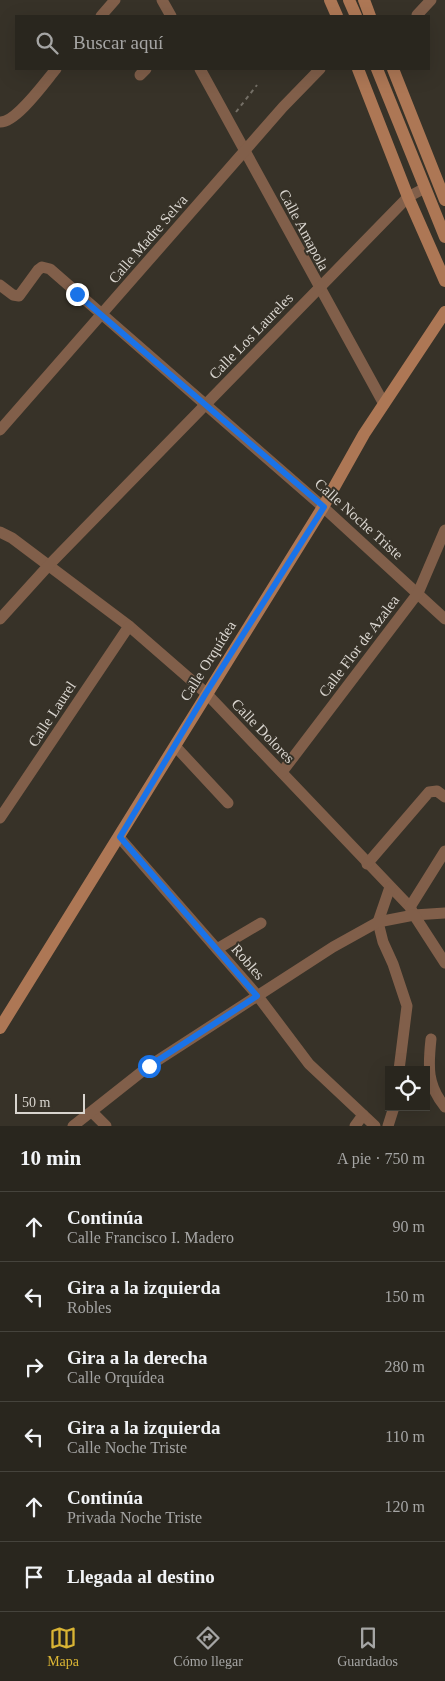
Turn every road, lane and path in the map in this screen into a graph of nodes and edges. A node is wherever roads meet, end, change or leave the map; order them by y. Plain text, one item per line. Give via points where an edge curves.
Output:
1 (115, 0) edge
2 (162, 0) edge
3 (330, 0) edge
4 (349, 0) edge
5 (431, 0) edge
6 (367, 9) edge
7 (355, 14) edge
8 (102, 15) edge
9 (170, 15) edge
10 (337, 15) edge
11 (417, 15) dead end
12 (55, 70) edge
13 (201, 70) edge
14 (319, 70) edge
15 (358, 70) edge
16 (377, 70) edge
17 (392, 70) edge
18 (257, 86) dead end
19 (0, 122) edge
20 (228, 122) junction
21 (245, 152) junction
22 (426, 188) junction
23 (408, 197) junction
24 (445, 200) edge
25 (432, 204) junction
26 (445, 237) edge
27 (445, 281) edge
28 (0, 285) edge
29 (318, 288) junction
30 (445, 312) edge
31 (101, 315) junction
32 (384, 404) junction
33 (205, 405) junction
34 (1, 426) edge
35 (324, 507) junction
36 (445, 530) edge
37 (0, 532) edge
38 (49, 565) junction
39 (418, 593) junction
40 (0, 619) edge
41 (445, 619) edge
42 (129, 626) junction
43 (206, 693) junction
44 (175, 746) junction
45 (282, 772) junction
46 (445, 797) edge
47 (228, 803) dead end
48 (0, 818) edge
49 (120, 837) junction
50 (445, 851) edge
51 (367, 864) junction
52 (390, 888) junction
53 (412, 911) junction
54 (445, 912) edge
55 (378, 922) junction
56 (261, 923) dead end
57 (217, 949) junction
58 (445, 963) edge
59 (257, 996) junction
60 (0, 1028) edge
61 (431, 1040) dead end
62 (400, 1066) edge
63 (445, 1107) edge
64 (393, 1111) edge
65 (92, 1112) junction
66 (363, 1115) junction
67 (73, 1126) edge
68 (106, 1126) edge
69 (356, 1126) edge
70 (375, 1126) edge
71 (388, 1126) edge

1 - 8 street
2 - 9 street
3 - 10 street
4 - 7 street
5 - 11 street
6 - 7 street
12 - 19 street via 16,115
13 - 20 street, Calle Amapola
14 - 21 street, Calle Madre Selva
15 - 23 street
16 - 22 street
17 - 24 street
18 - 20 path
20 - 21 street, Calle Amapola
21 - 29 street, Calle Amapola
21 - 31 street, Calle Madre Selva
22 - 23 street, Calle Los Laureles
22 - 25 street
23 - 27 street
23 - 29 street, Calle Los Laureles
24 - 25 street
25 - 26 street
28 - 31 street, Calle Noche Triste via 19,296 42,267 50,269
29 - 32 street, Calle Amapola
29 - 33 street, Calle Los Laureles
30 - 32 street, Calle Orquídea
31 - 33 street, Calle Noche Triste
31 - 34 street, Calle Madre Selva
32 - 35 street, Calle Orquídea
33 - 35 street, Calle Noche Triste
33 - 38 street, Calle Los Laureles
35 - 39 street, Calle Noche Triste
35 - 43 street, Calle Orquídea
36 - 39 street, Calle Flor de Azalea
37 - 38 street, Calle Dolores
38 - 40 street, Calle Los Laureles
38 - 42 street, Calle Dolores
39 - 41 street, Calle Noche Triste
39 - 45 street, Calle Flor de Azalea
42 - 43 street, Calle Dolores
42 - 48 street, Calle Laurel
43 - 44 street, Calle Orquídea
43 - 45 street, Calle Dolores
44 - 47 street
44 - 49 street, Calle Orquídea
45 - 51 street, Calle Dolores
46 - 51 street via 437,791 429,792
49 - 57 street, Robles
49 - 60 street, Calle Orquídea
50 - 53 street
51 - 52 street, Calle Dolores
52 - 53 street, Calle Dolores
52 - 55 street
53 - 54 street
53 - 55 street
53 - 58 street, Calle Dolores
55 - 59 street
55 - 62 street via 407,1006
56 - 57 street
57 - 59 street, Robles
59 - 65 street via 149,1066
59 - 66 street, Robles via 309,1064
61 - 63 street via 433,1091
64 - 71 street
65 - 67 street
65 - 68 street
66 - 69 street
66 - 70 street, Robles

